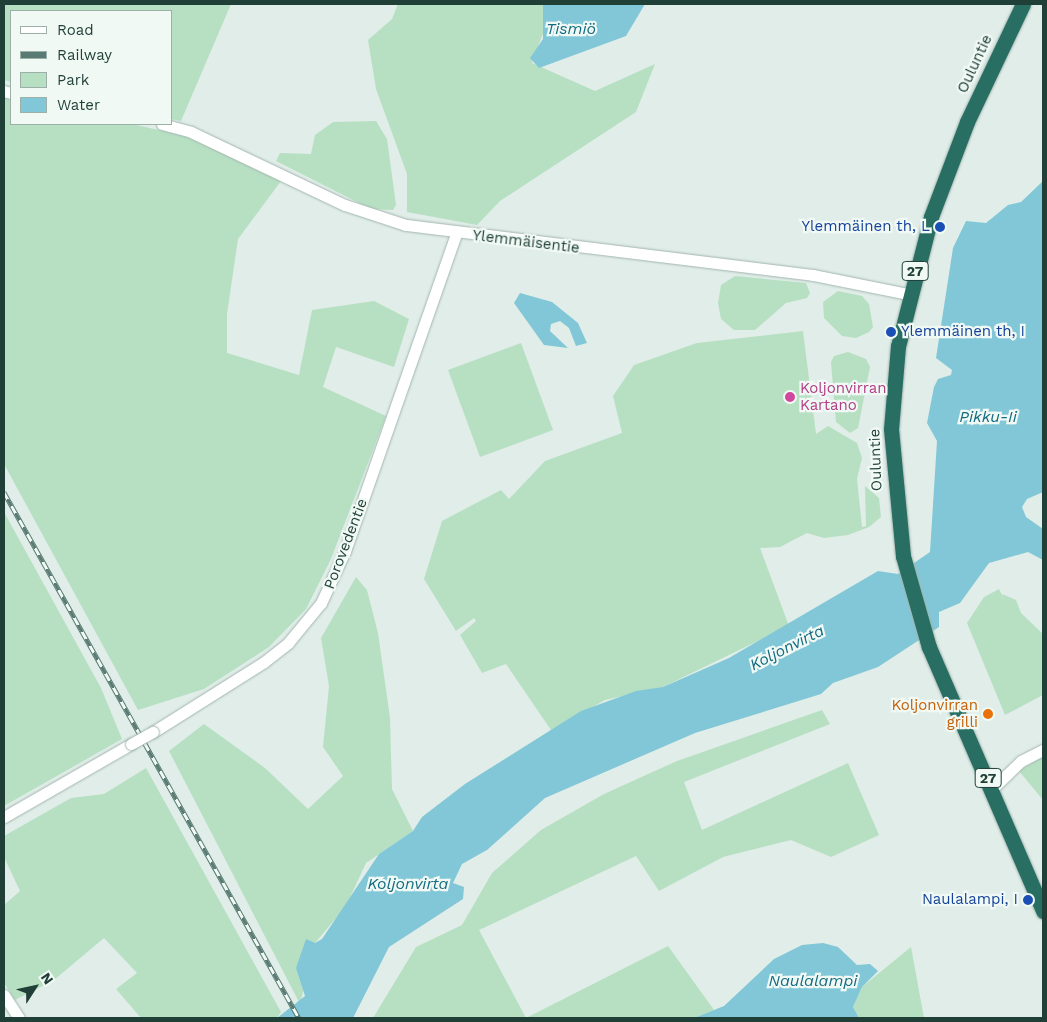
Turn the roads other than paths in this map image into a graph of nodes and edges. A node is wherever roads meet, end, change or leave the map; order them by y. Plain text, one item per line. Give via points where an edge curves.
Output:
1 (1023, 4) edge
2 (166, 125) edge
3 (456, 234) junction
4 (908, 294) junction
5 (1043, 750) edge
6 (993, 788) junction
7 (4, 817) edge
8 (1043, 911) edge
9 (4, 995) edge
10 (19, 1018) edge

1 - 4 highway, Ouluntie / 27 via 967,122
2 - 3 street, Ylemmäisentie via 190,132 370,215
3 - 4 street, Ylemmäisentie via 813,275
3 - 7 street, Porovedentie, bridge via 345,551 321,603 288,643 264,662 153,732
4 - 6 highway, Ouluntie / 27 via 891,429 903,556 929,647
5 - 6 street via 1021,761
6 - 8 highway, Ouluntie / 27
9 - 10 street

